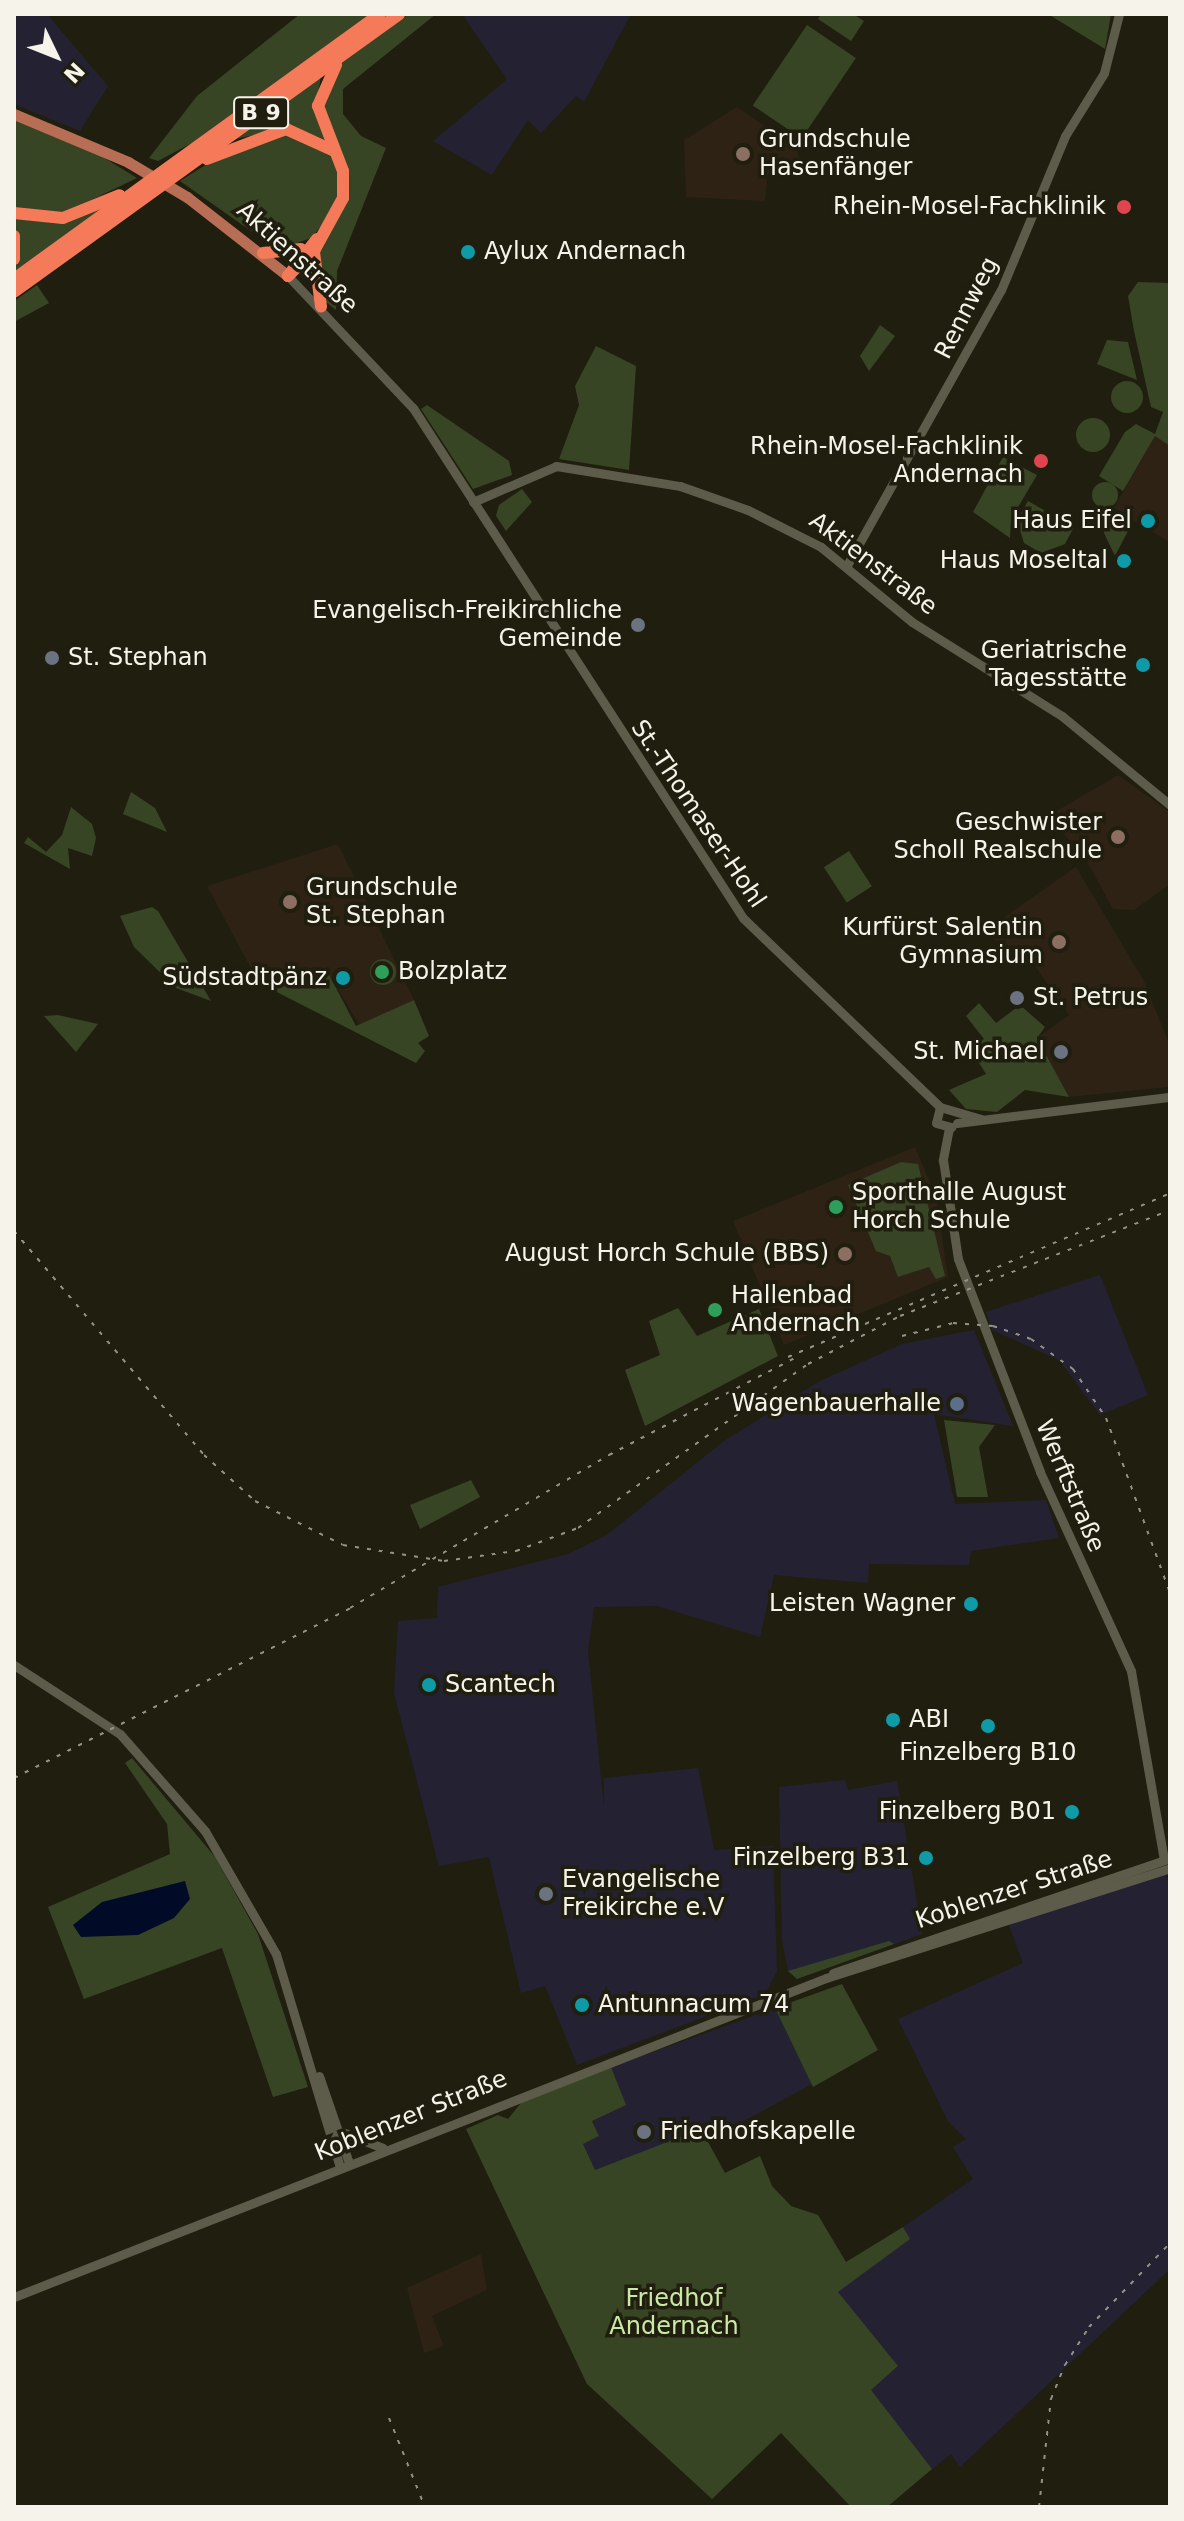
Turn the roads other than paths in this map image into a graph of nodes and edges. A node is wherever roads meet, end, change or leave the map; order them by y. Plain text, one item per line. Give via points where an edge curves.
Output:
1 (380, 14) edge
2 (399, 14) edge
3 (1119, 14) edge
4 (346, 53) junction
5 (14, 114) edge
6 (335, 152) junction
7 (178, 175) junction
8 (149, 182) junction
9 (14, 213) edge
10 (14, 236) edge
11 (313, 245) junction
12 (263, 253) junction
13 (14, 259) edge
14 (288, 276) junction
15 (14, 279) edge
16 (14, 292) edge
17 (321, 307) junction
18 (473, 502) junction
19 (846, 567) junction
20 (1170, 805) edge
21 (1170, 1097) edge
22 (940, 1107) junction
23 (951, 1122) junction
24 (939, 1150) dead end
25 (14, 1665) edge
26 (1168, 1862) edge
27 (316, 2069) junction
28 (341, 2132) junction
29 (386, 2148) junction
30 (345, 2165) junction
31 (14, 2297) edge

1 - 8 highway, B 9
2 - 4 highway, B 9
3 - 19 street, Rennweg via 1104,73 1065,136 1001,290
4 - 6 highway via 319,95
4 - 7 highway, B 9
5 - 12 main road, Aktienstraße via 128,162
6 - 7 highway via 300,131 271,131
6 - 11 highway via 343,198
7 - 16 highway, B 9
8 - 9 highway via 63,218
8 - 15 highway, B 9
10 - 13 highway
11 - 12 highway
11 - 14 highway
11 - 17 highway
12 - 14 main road, Aktienstraße
14 - 17 street, Aktienstraße
17 - 18 street, Aktienstraße via 390,377
18 - 19 street, Aktienstraße via 556,466 680,486 787,527
18 - 22 street, St.-Thomaser-Hohl via 743,918
19 - 20 street, Aktienstraße via 912,622 1062,716
21 - 23 street
22 - 23 street
22 - 23 street
23 - 24 street
23 - 26 street, Werftstraße via 943,1160 958,1259 1131,1671
25 - 27 street via 90,1710 141,1755 205,1831 276,1954
26 - 29 street, Koblenzer Straße via 826,1978
27 - 28 street
27 - 30 street
28 - 29 street
28 - 30 street
29 - 30 street, Koblenzer Straße
30 - 31 street, Koblenzer Straße

